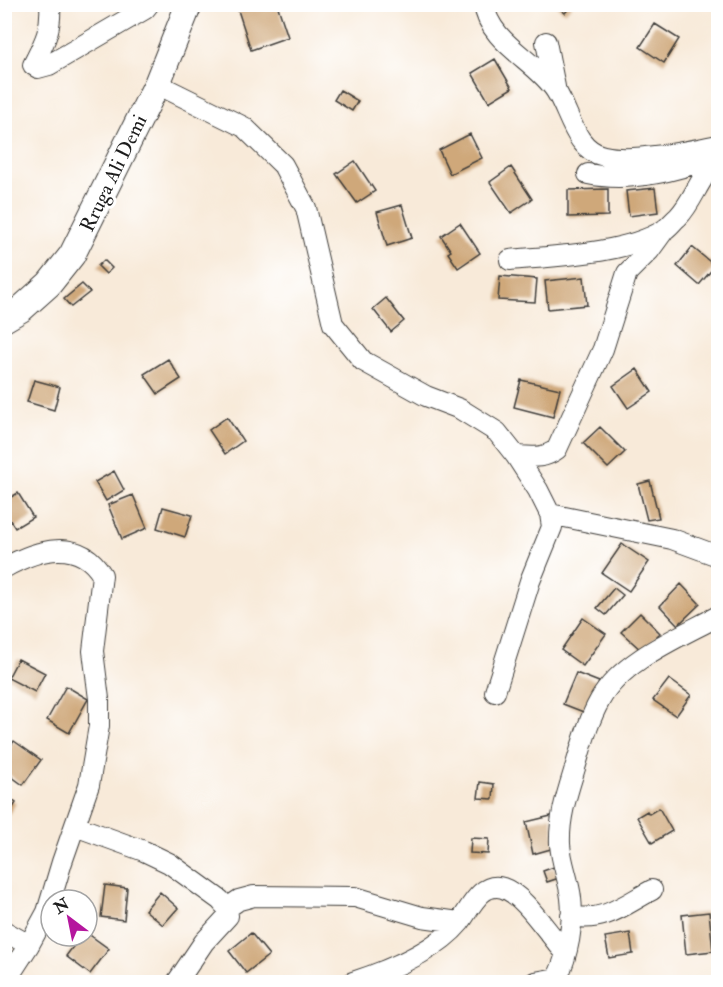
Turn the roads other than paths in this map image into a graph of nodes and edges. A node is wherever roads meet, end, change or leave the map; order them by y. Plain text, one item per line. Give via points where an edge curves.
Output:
1 (50, 4) edge
2 (149, 4) edge
3 (189, 4) edge
4 (484, 4) edge
5 (546, 42) dead end
6 (157, 84) junction
7 (556, 91) junction
8 (718, 145) edge
9 (718, 156) edge
10 (718, 161) edge
11 (588, 174) dead end
12 (665, 230) junction
13 (510, 260) dead end
14 (4, 319) edge
15 (516, 456) junction
16 (550, 514) junction
17 (718, 556) edge
18 (4, 568) edge
19 (718, 616) edge
20 (495, 692) dead end
21 (75, 825) junction
22 (652, 890) dead end
23 (227, 908) junction
24 (571, 916) junction
25 (459, 922) junction
26 (4, 931) edge
27 (29, 945) junction
28 (566, 953) junction
29 (557, 980) edge
30 (5, 982) edge
31 (177, 982) edge
32 (353, 982) edge
33 (535, 982) edge

1 - 2 street via 46,41 33,65 38,68 97,38
3 - 6 main road, Rruga Ali Demi
4 - 7 street via 491,27
5 - 7 street
6 - 14 main road, Rruga Ali Demi via 72,255 49,284
6 - 15 street via 244,127 283,165 306,208 333,324 363,361 426,396 479,419 497,432
7 - 8 street via 578,136 590,150 603,156 658,155
9 - 11 street via 665,172 630,177
10 - 12 street
12 - 13 street via 617,247
12 - 15 street via 627,273 603,349 557,449 540,458
15 - 16 street
16 - 17 street via 672,539
16 - 20 street via 552,528 530,581
18 - 21 street via 48,550 69,551 87,557 102,574 93,651 99,726 89,785
19 - 24 street via 647,654 620,675 600,698 561,811 560,846
21 - 23 street via 169,862
21 - 27 street via 47,912
22 - 24 street via 597,917
23 - 25 street via 254,896 355,897
23 - 31 street via 228,916 204,942
24 - 28 street
25 - 28 street via 486,889 501,887 529,908
25 - 32 street via 412,957
26 - 27 street
27 - 30 street
28 - 29 street
29 - 33 street

